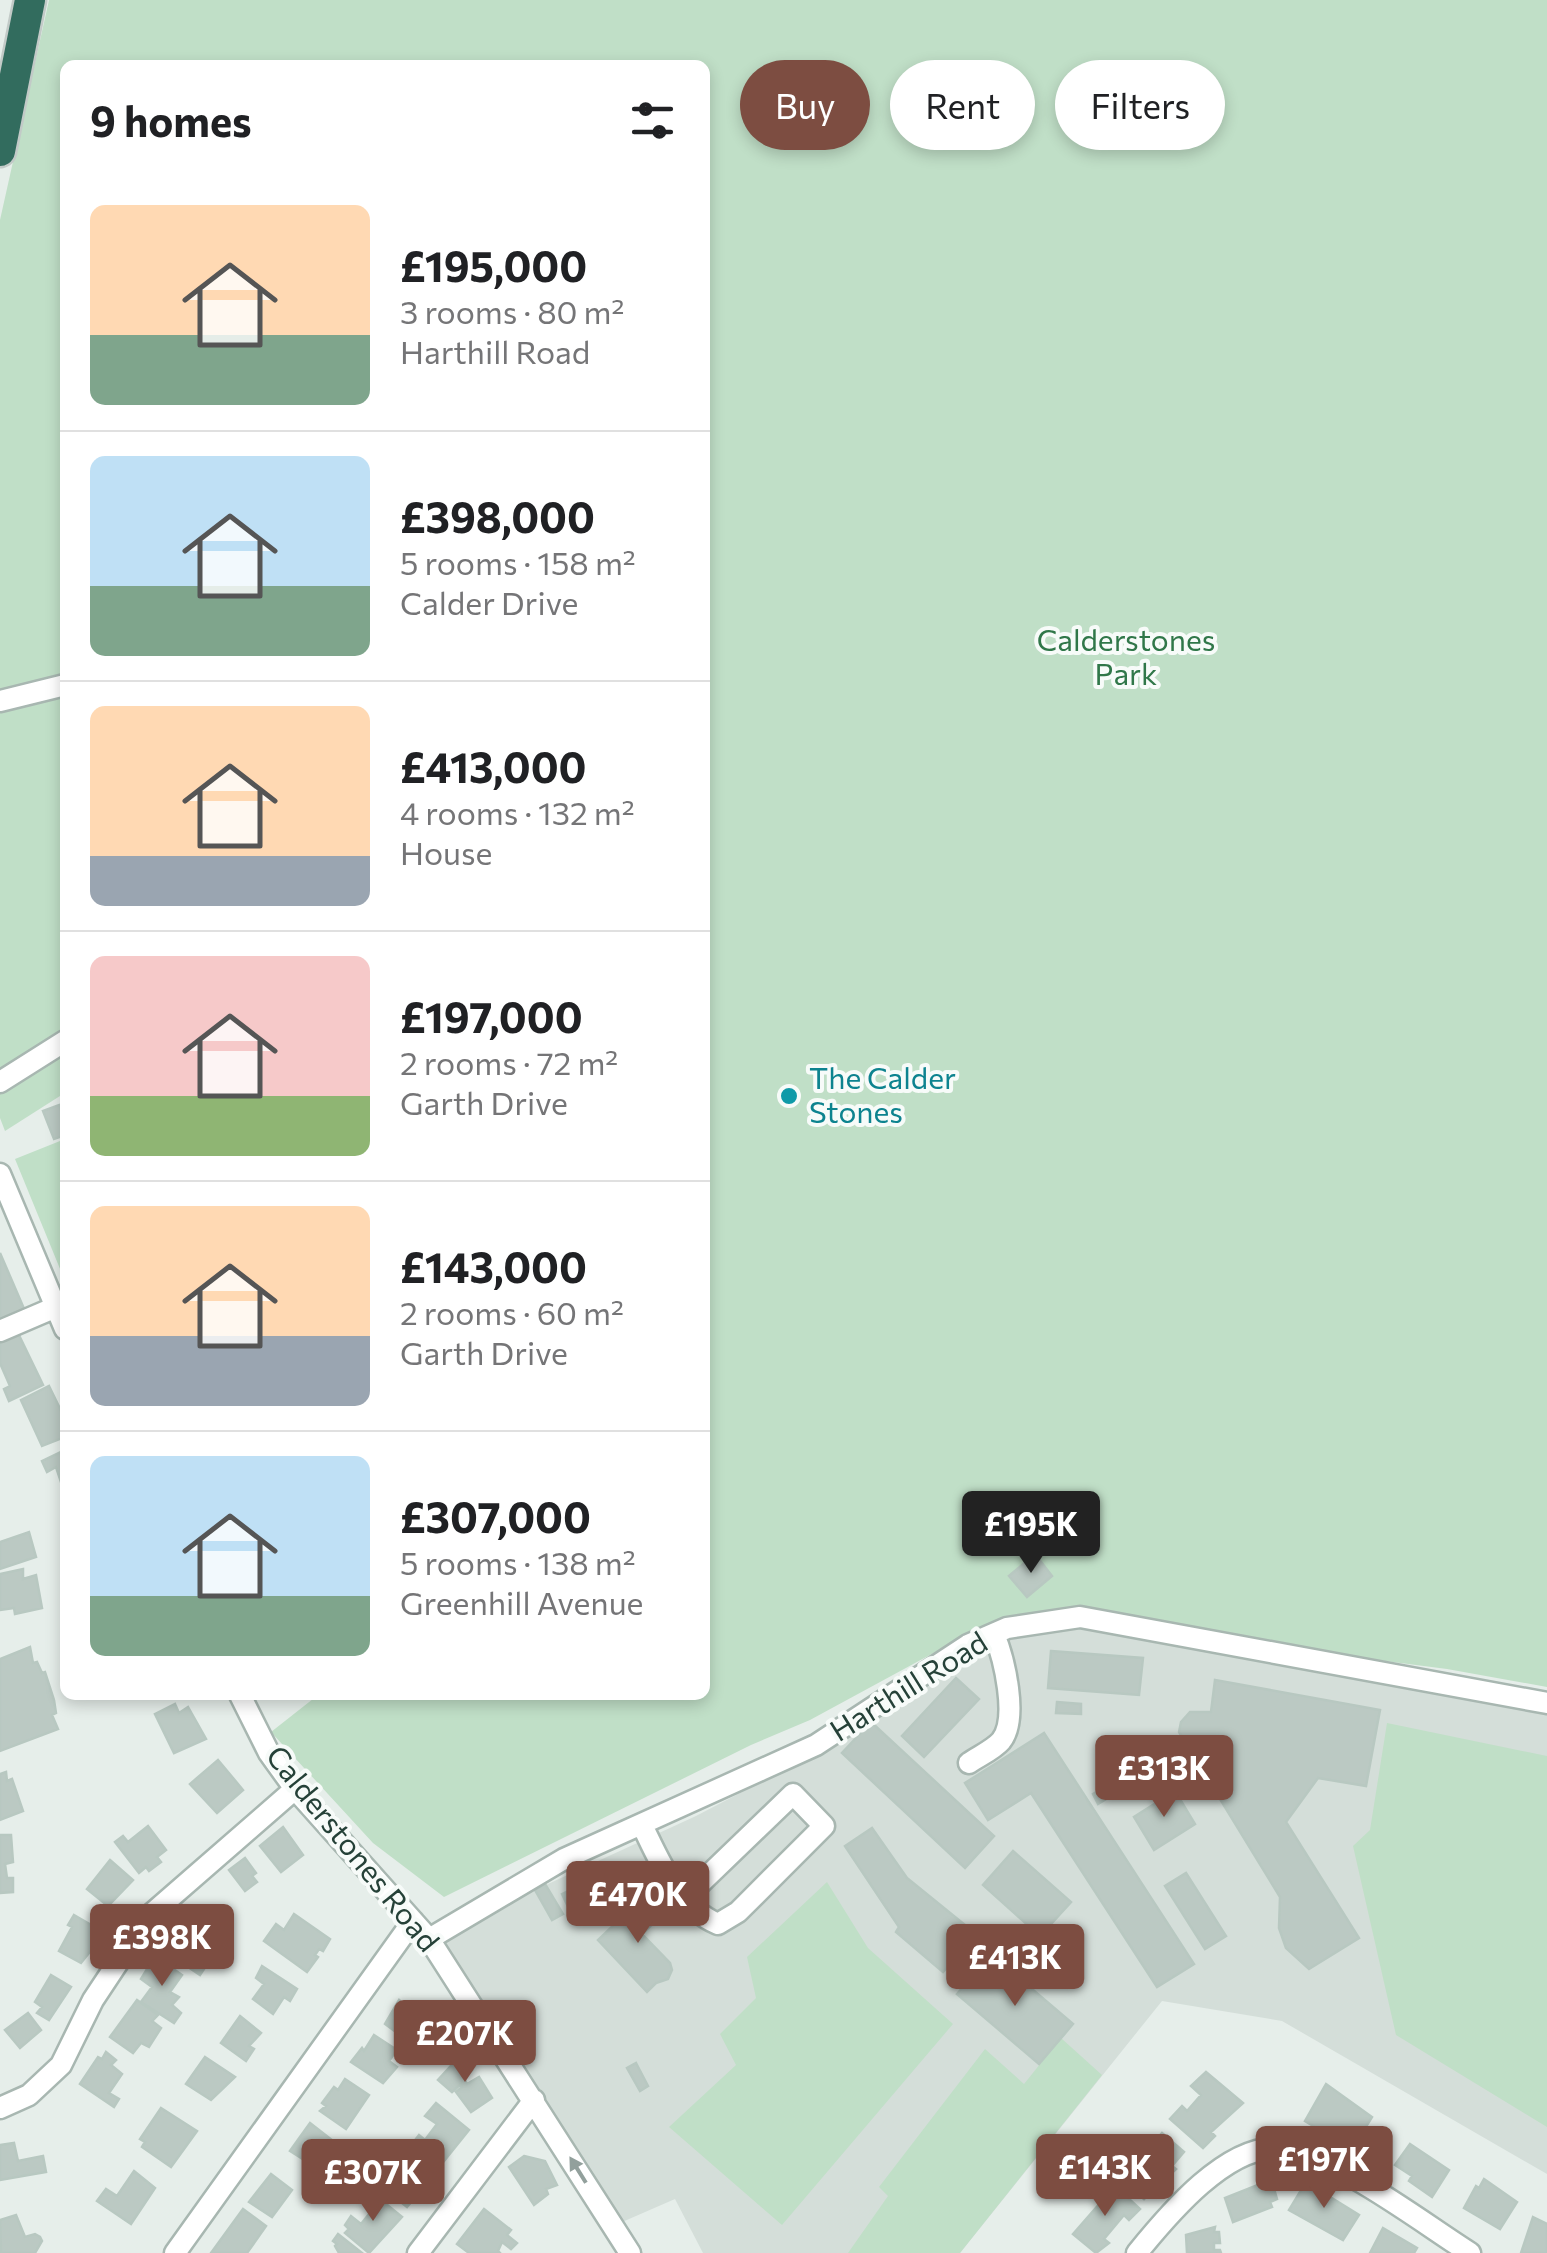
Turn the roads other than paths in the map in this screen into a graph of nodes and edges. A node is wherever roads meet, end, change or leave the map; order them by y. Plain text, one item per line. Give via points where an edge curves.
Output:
1 (30, 0) edge
2 (0, 151) edge
3 (60, 686) edge
4 (0, 700) edge
5 (60, 1045) edge
6 (0, 1082) edge
7 (0, 1174) edge
8 (56, 1307) junction
9 (60, 1316) edge
10 (0, 1332) edge
11 (994, 1634) junction
12 (242, 1700) edge
13 (1547, 1703) edge
14 (968, 1763) dead end
15 (295, 1789) junction
16 (642, 1825) junction
17 (685, 1898) junction
18 (414, 1920) junction
19 (430, 1938) junction
20 (534, 2100) junction
21 (0, 2108) edge
22 (1141, 2252) edge
23 (1465, 2252) edge
24 (175, 2253) edge
25 (418, 2253) edge
26 (630, 2253) edge

1 - 2 highway
3 - 4 street
5 - 6 street
7 - 8 street
8 - 9 street
8 - 10 street
11 - 13 street, Harthill Road via 1080,1617
11 - 14 street via 1007,1680 1009,1728
11 - 16 street, Harthill Road via 968,1644 816,1745
12 - 15 street, Calderstones Road
15 - 18 street, Calderstones Road
15 - 21 street via 148,1917 93,2000 61,2064 29,2095
16 - 17 street
16 - 19 street, Harthill Road via 564,1859
17 - 17 street via 718,1924 824,1826 793,1794
18 - 19 street, Calderstones Road
18 - 24 street
19 - 20 street, Calderstones Road
20 - 25 street
26 -> 20 street, Calderstones Road
22 - 23 street via 1190,2190 1242,2156 1280,2148 1334,2166

